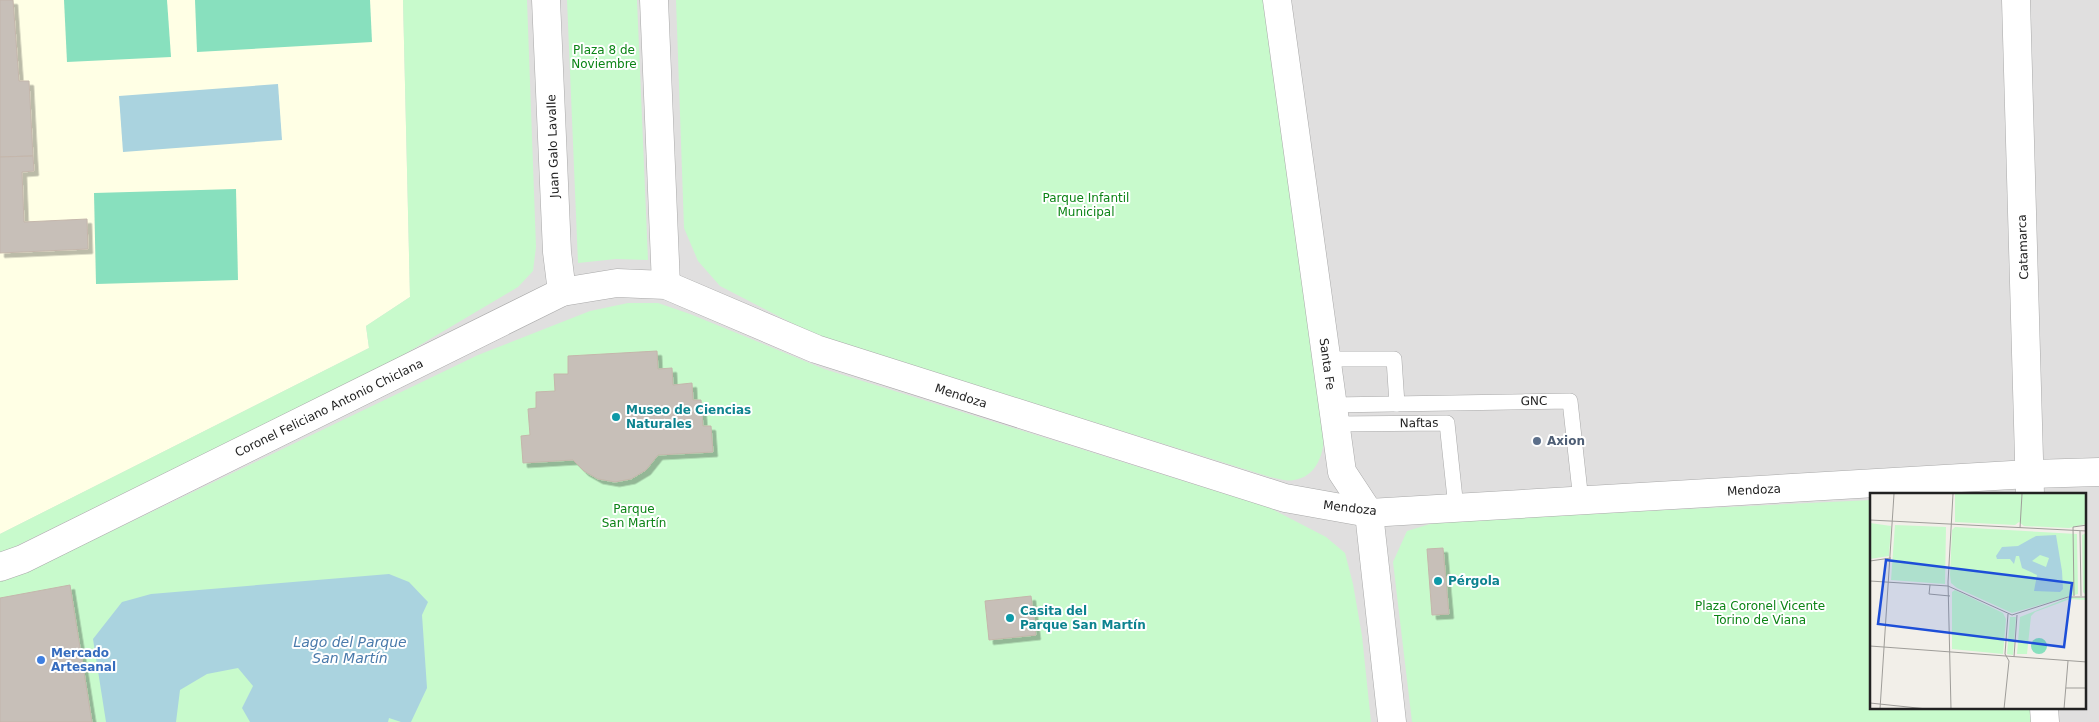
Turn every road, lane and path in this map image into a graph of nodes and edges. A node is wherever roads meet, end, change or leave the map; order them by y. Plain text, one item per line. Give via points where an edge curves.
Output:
1 (546, 0) edge
2 (654, 0) edge
3 (1277, 0) edge
4 (2016, 0) edge
5 (666, 285) junction
6 (562, 292) junction
7 (1327, 359) junction
8 (1397, 404) junction
9 (1334, 415) junction
10 (2099, 472) edge
11 (2030, 484) edge
12 (1581, 500) junction
13 (1456, 508) junction
14 (1369, 513) junction
15 (0, 567) edge
16 (1392, 722) edge

1 - 6 street, Juan Galo Lavalle via 557,252
2 - 5 street
3 - 7 street, Santa Fe
4 - 11 street, Catamarca
5 - 6 street, Coronel Feliciano Antonio Chiclana via 617,283
5 - 14 street, Mendoza via 816,349 1285,498
6 - 15 street, Coronel Feliciano Antonio Chiclana via 23,559
7 - 8 lane via 1394,359
7 - 9 street, Santa Fe
8 - 9 lane, GNC
8 - 12 lane, GNC via 1570,401
9 - 13 lane, Naftas via 1447,423
9 - 14 street, Santa Fe via 1342,472
10 - 11 street, Mendoza
11 - 12 street, Mendoza
12 - 13 street, Mendoza
13 - 14 street, Mendoza
14 - 16 street, Santa Fe

